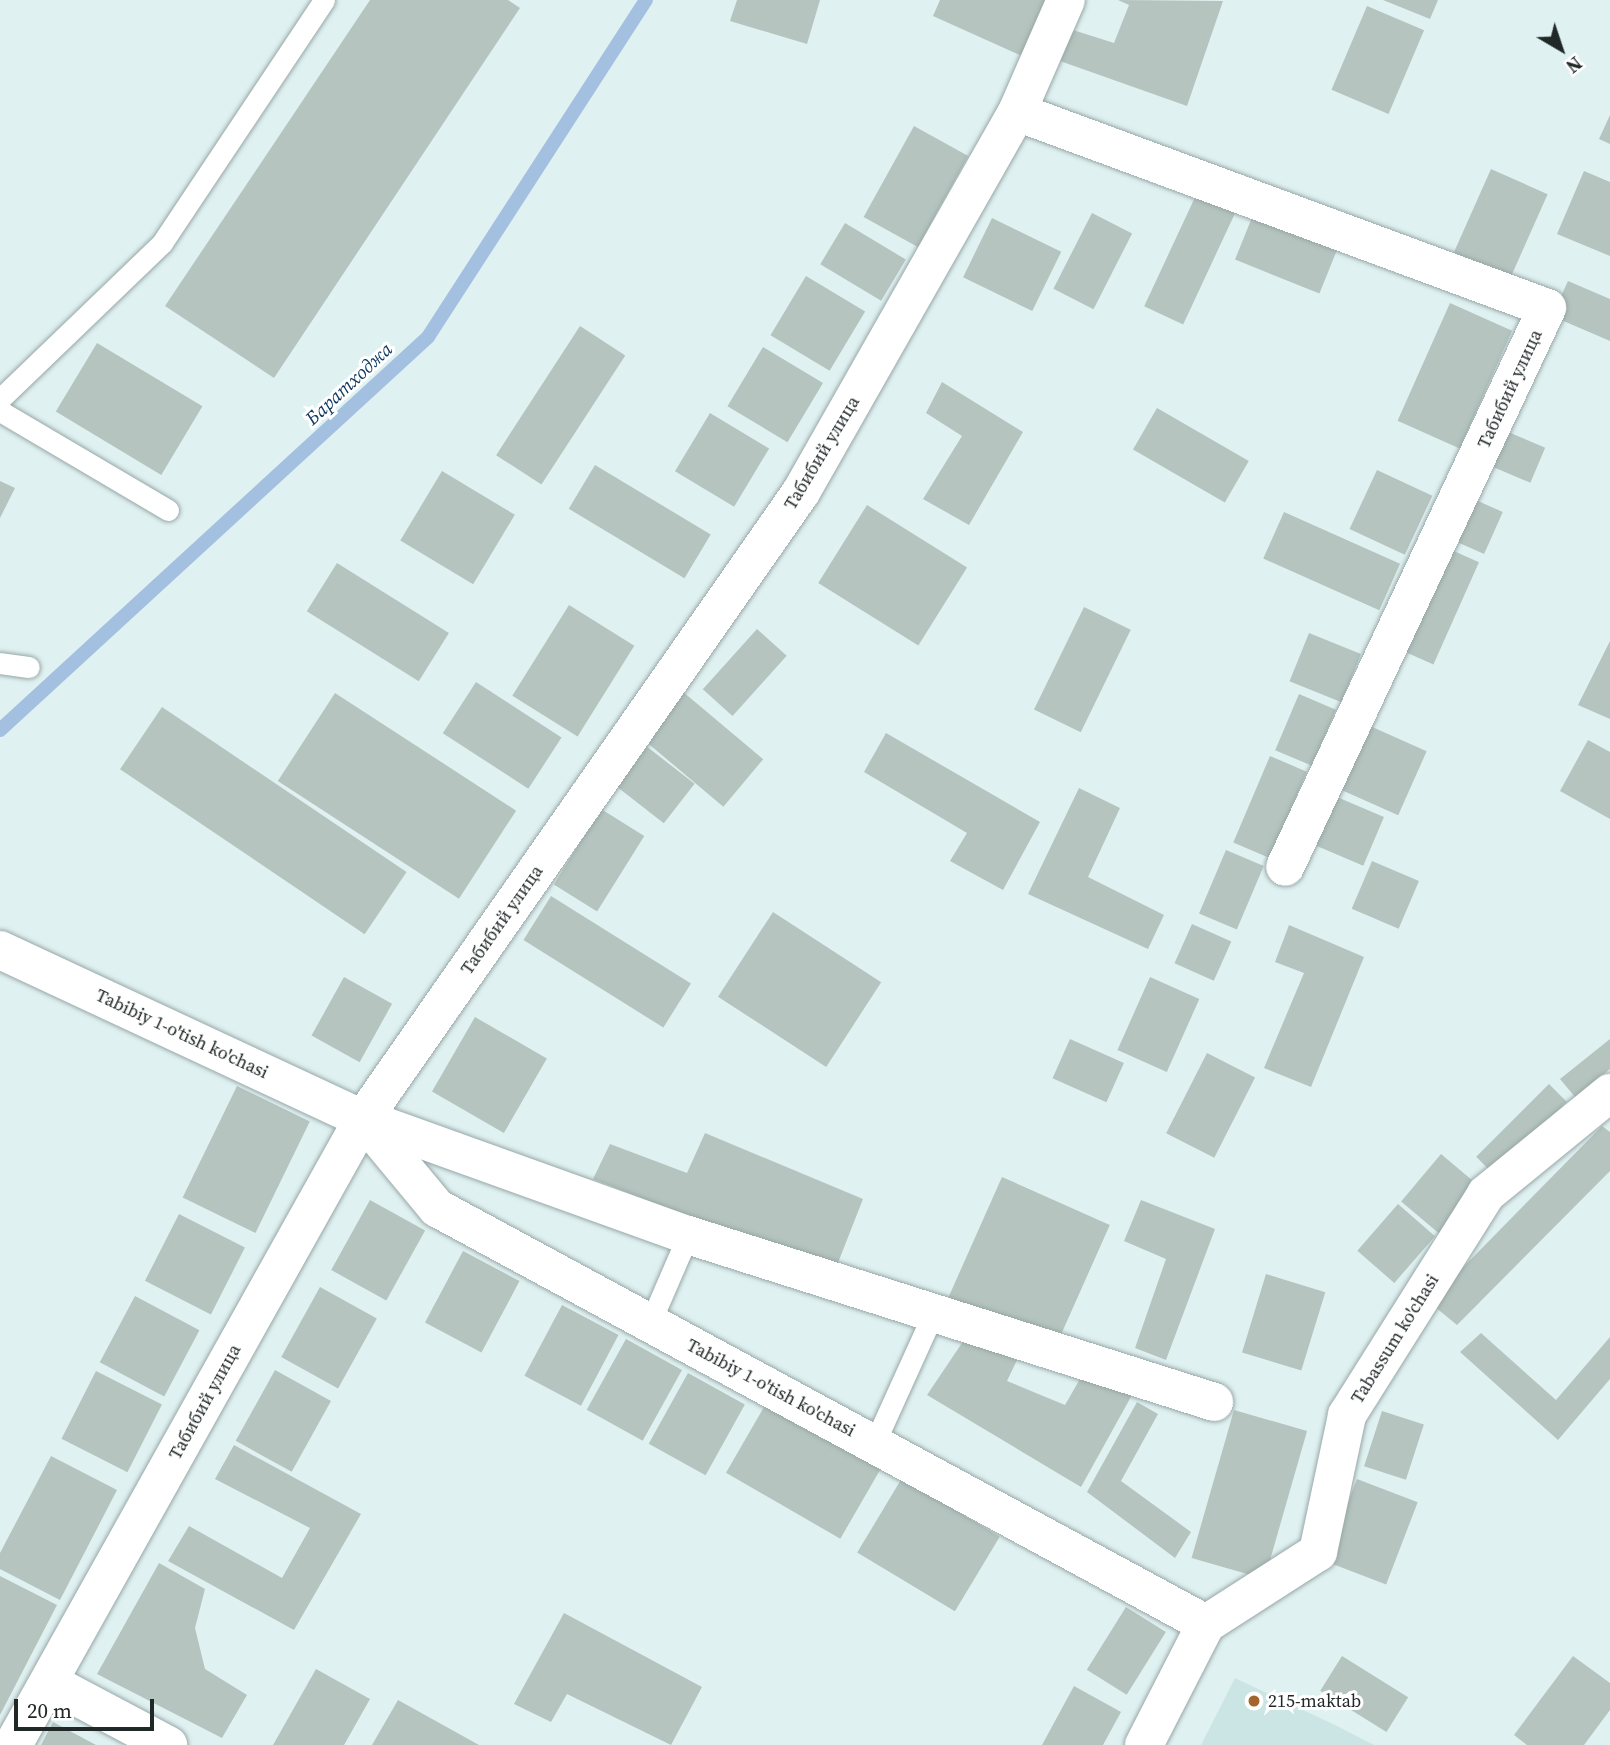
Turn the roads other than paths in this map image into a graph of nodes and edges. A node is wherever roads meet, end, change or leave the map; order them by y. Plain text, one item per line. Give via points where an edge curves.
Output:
1 (324, 0) edge
2 (1066, 0) edge
3 (1017, 112) junction
4 (0, 399) edge
5 (0, 411) edge
6 (168, 510) dead end
7 (0, 663) edge
8 (29, 667) dead end
9 (1285, 867) dead end
10 (0, 950) edge
11 (1610, 1093) edge
12 (363, 1119) junction
13 (688, 1235) junction
14 (934, 1312) junction
15 (650, 1323) junction
16 (1214, 1402) dead end
17 (874, 1444) junction
18 (1206, 1624) junction
19 (49, 1682) junction
20 (13, 1745) edge
21 (168, 1745) edge
22 (1144, 1745) edge

1 - 4 lane via 162,243
2 - 3 street, Табибий улица
3 - 9 street, Табибий улица via 1547,308
3 - 12 street, Табибий улица via 801,492
5 - 6 lane
7 - 8 lane
10 - 12 street, Tabibiy 1-o'tish ko'chasi
11 - 18 street, Tabassum ko'chasi via 1486,1194 1347,1415 1318,1552
12 - 13 street, Tabibiy 1-o'tish ko'chasi
12 - 15 street, Tabibiy 1-o'tish ko'chasi via 437,1208
12 - 19 street, Табибий улица
13 - 14 street, Tabibiy 1-o'tish ko'chasi
13 - 15 lane
14 - 16 street, Tabibiy 1-o'tish ko'chasi
14 - 17 lane
15 - 17 street, Tabibiy 1-o'tish ko'chasi
17 - 18 street, Tabibiy 1-o'tish ko'chasi
18 - 22 street
19 - 20 street, Табибий улица
19 - 21 street

